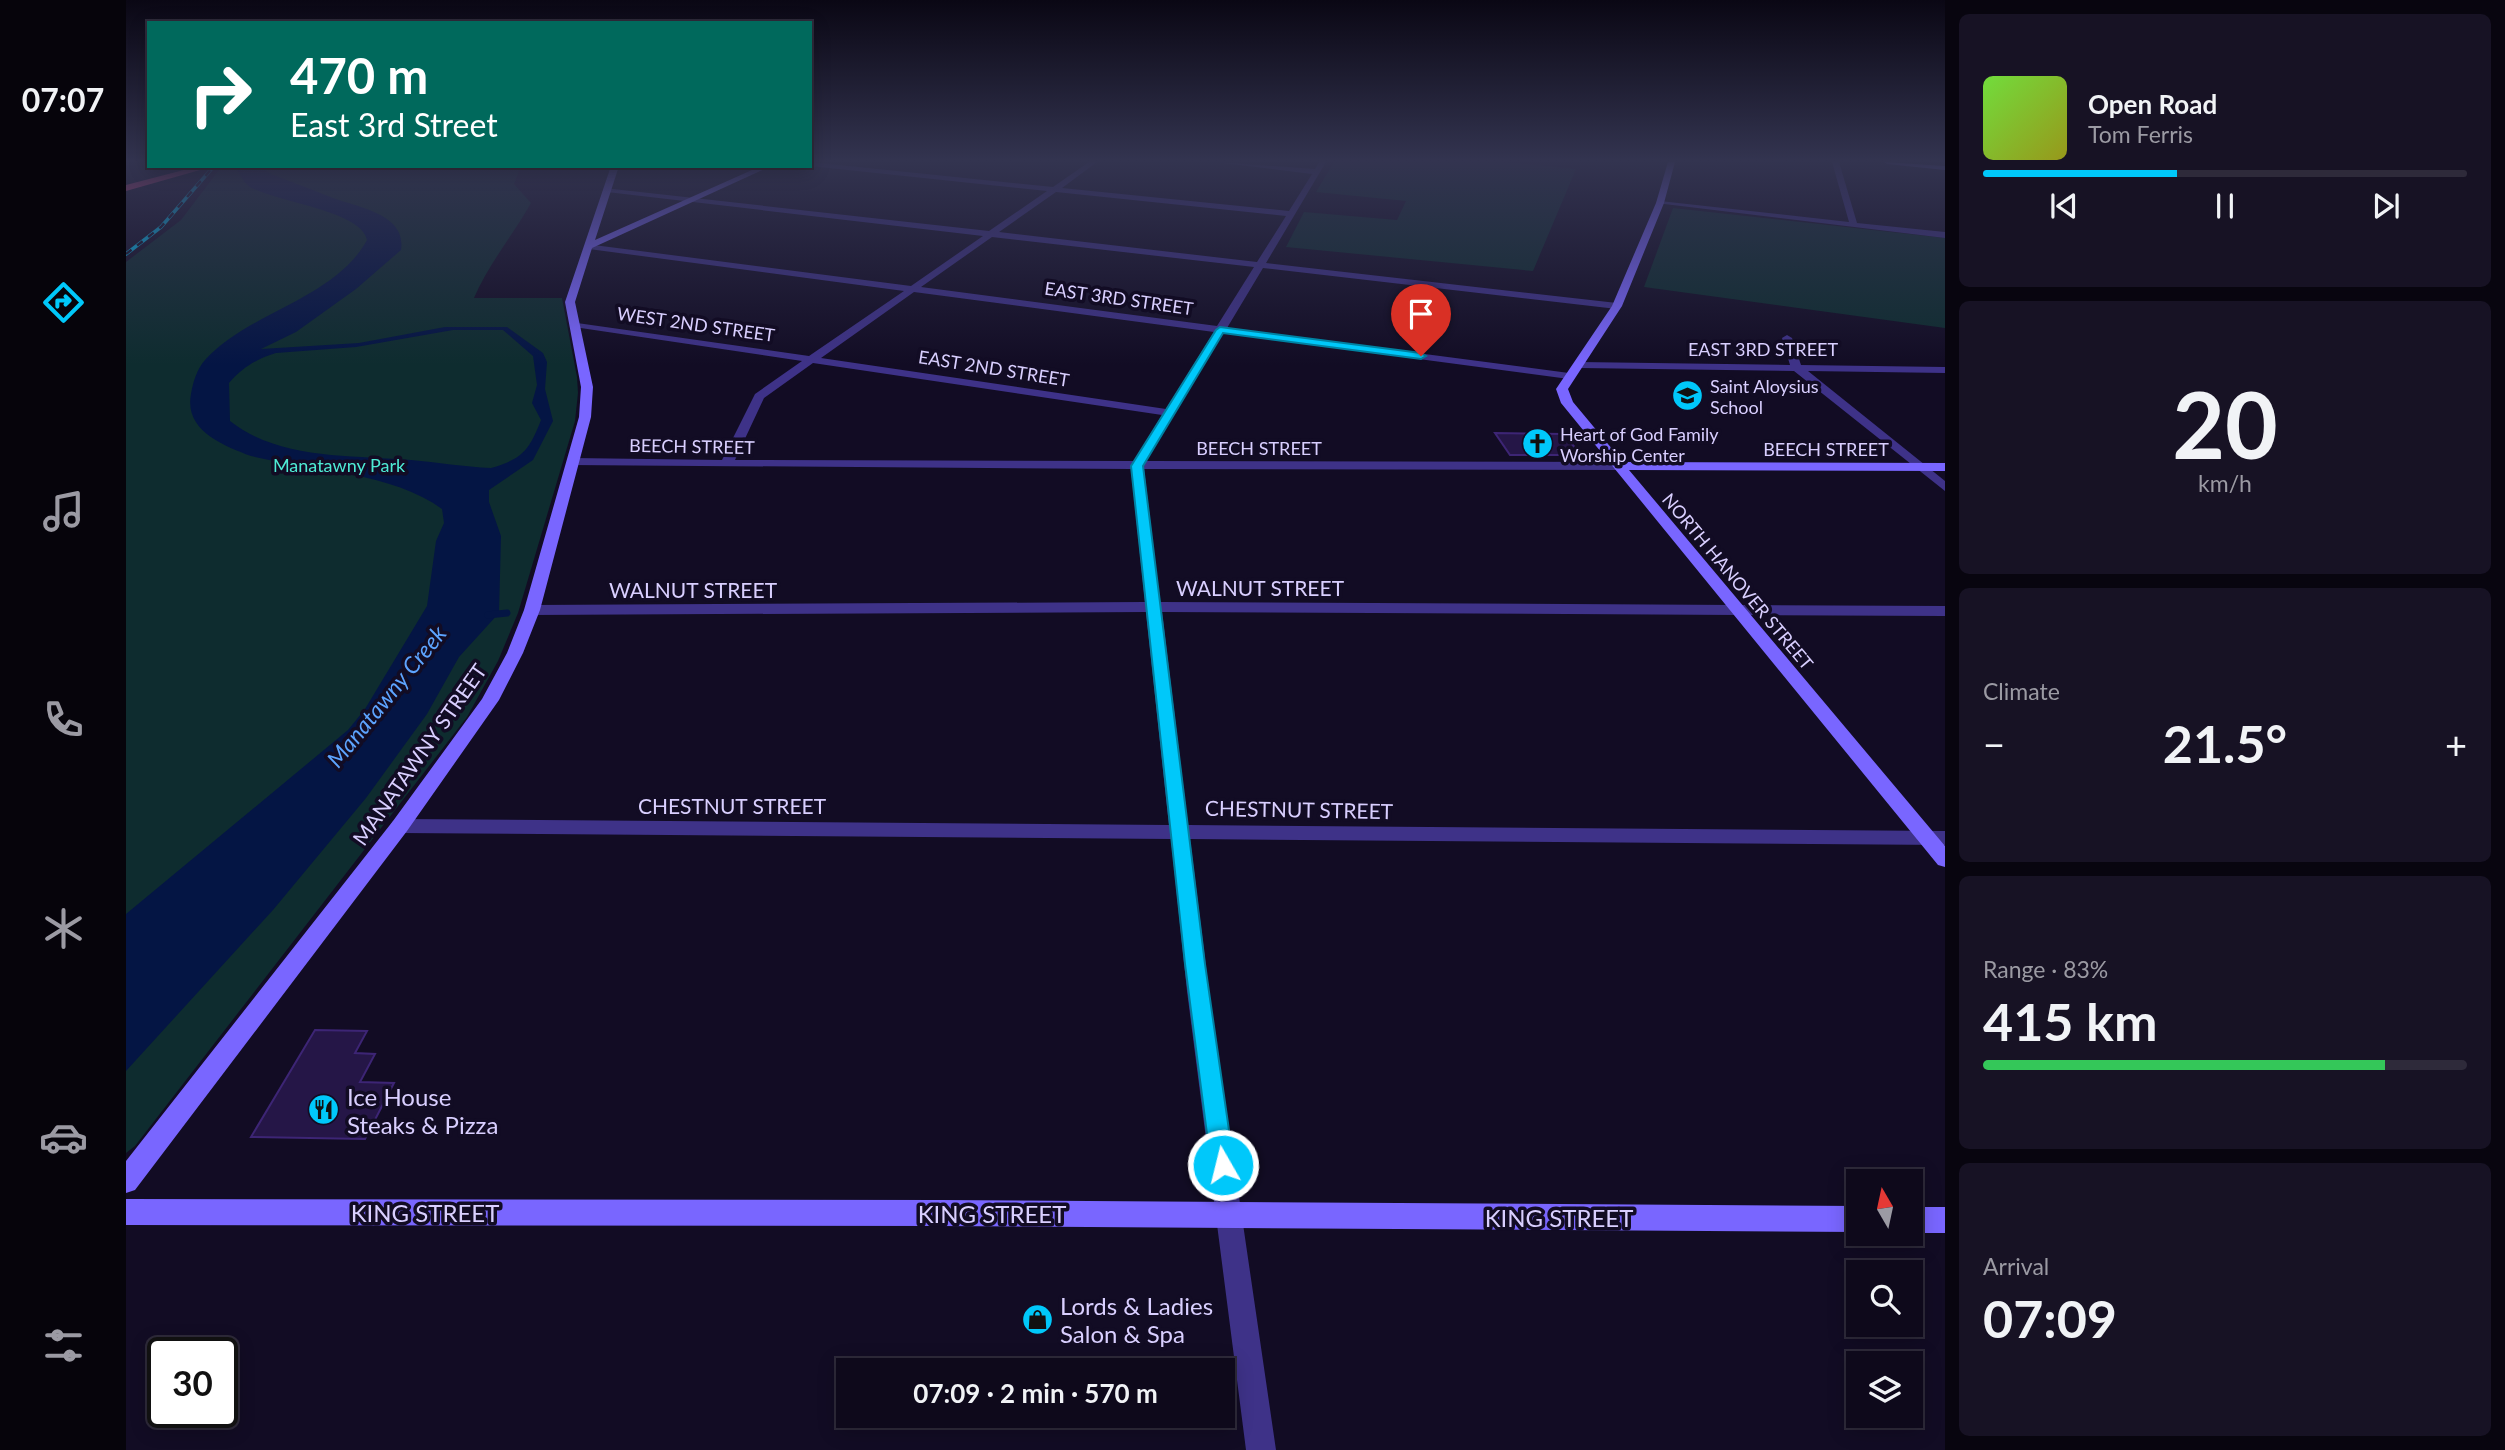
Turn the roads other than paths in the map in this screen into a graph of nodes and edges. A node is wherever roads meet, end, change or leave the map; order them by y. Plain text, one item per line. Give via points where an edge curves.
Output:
1 (594, 230) edge
2 (627, 230) edge
3 (951, 230) edge
4 (996, 230) edge
5 (1282, 230) edge
6 (1649, 230) edge
7 (1896, 230) edge
8 (990, 234) junction
9 (1945, 235) edge
10 (589, 246) junction
11 (1260, 265) junction
12 (915, 288) junction
13 (1617, 306) junction
14 (574, 324) junction
15 (1220, 330) junction
16 (1787, 338) dead end
17 (813, 358) junction
18 (1580, 365) junction
19 (1796, 367) junction
20 (1945, 370) edge
21 (1569, 376) junction
22 (1169, 413) junction
23 (573, 462) junction
24 (727, 464) junction
25 (1137, 466) junction
26 (1618, 466) junction
27 (1919, 467) junction
28 (1945, 467) edge
29 (1945, 488) edge
30 (1155, 607) junction
31 (532, 610) junction
32 (1739, 611) junction
33 (1945, 611) edge
34 (400, 826) junction
35 (1179, 830) junction
36 (1936, 838) edge
37 (1945, 860) edge
38 (126, 1181) edge
39 (126, 1212) edge
40 (1230, 1215) junction
41 (1846, 1219) edge
42 (1923, 1220) edge
43 (1945, 1220) edge
44 (1261, 1450) edge

1 - 10 street, MANATAWNY STREET
2 - 10 street
3 - 8 street
4 - 8 street
5 - 11 street
6 - 13 street
7 - 9 street
8 - 11 street
8 - 12 street
10 - 12 street, EAST 3RD STREET
10 - 14 street, MANATAWNY STREET via 570,302
11 - 13 street
11 - 15 street
12 - 15 street, EAST 3RD STREET
12 - 17 street
13 - 18 street
14 - 17 street, WEST 2ND STREET
14 - 23 street, MANATAWNY STREET via 587,402
15 - 21 street, EAST 3RD STREET
15 - 22 street
16 - 19 street
17 - 22 street, EAST 2ND STREET
17 - 24 street via 759,396
18 - 19 street, EAST 3RD STREET
18 - 21 street
19 - 20 street, EAST 3RD STREET
19 - 27 street
21 - 26 street, NORTH HANOVER STREET via 1562,389 1567,404
22 - 25 street
23 - 24 street, BEECH STREET
23 - 31 street, MANATAWNY STREET
24 - 25 street, BEECH STREET
25 - 26 street, BEECH STREET
25 - 30 street
26 - 27 street, BEECH STREET
26 - 32 street, NORTH HANOVER STREET
27 - 28 street, BEECH STREET
27 - 29 street
30 - 31 street, WALNUT STREET
30 - 32 street, WALNUT STREET
30 - 35 street
31 - 34 street, MANATAWNY STREET via 489,701
32 - 33 street, WALNUT STREET
32 - 36 street, NORTH HANOVER STREET
34 - 35 street, CHESTNUT STREET
34 - 38 street, MANATAWNY STREET
35 - 36 street, CHESTNUT STREET
35 - 40 street
36 - 37 street, NORTH HANOVER STREET
39 - 40 street, KING STREET
40 - 41 street, KING STREET
40 - 44 street
42 - 43 street

